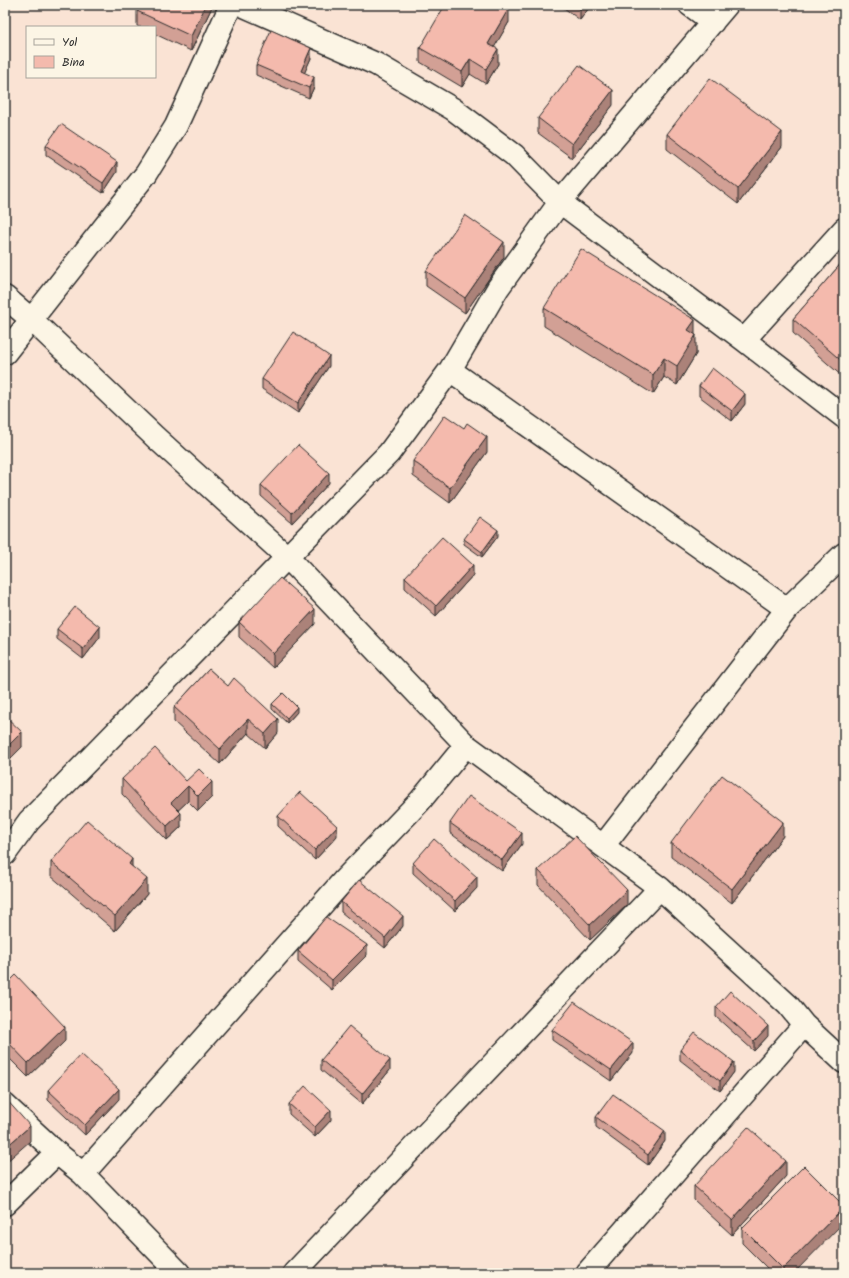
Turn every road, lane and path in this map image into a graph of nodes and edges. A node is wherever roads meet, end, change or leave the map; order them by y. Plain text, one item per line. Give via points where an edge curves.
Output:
1 (231, 5) edge
2 (242, 5) edge
3 (690, 5) edge
4 (727, 5) edge
5 (713, 22) junction
6 (560, 202) junction
7 (844, 229) edge
8 (5, 297) edge
9 (32, 320) junction
10 (744, 340) junction
11 (5, 353) edge
12 (450, 370) junction
13 (844, 417) edge
14 (844, 554) edge
15 (287, 557) junction
16 (787, 609) junction
17 (466, 746) junction
18 (603, 846) junction
19 (5, 854) edge
20 (660, 888) junction
21 (804, 1025) junction
22 (844, 1062) edge
23 (5, 1106) edge
24 (57, 1153) junction
25 (83, 1174) junction
26 (5, 1204) edge
27 (179, 1273) edge
28 (294, 1273) edge
29 (587, 1273) edge

1 - 9 street via 176,126 146,174
2 - 6 street via 376,64 453,109 514,155
3 - 5 street
4 - 5 street
5 - 6 street
6 - 10 street
6 - 12 street via 498,288
7 - 10 street
8 - 9 street
9 - 11 street
9 - 15 street
10 - 13 street
12 - 15 street via 389,453
12 - 16 street
14 - 16 street
15 - 17 street
15 - 19 street via 29,820
16 - 18 street
17 - 18 street
17 - 25 street via 420,801 343,881
18 - 20 street
20 - 21 street via 788,1005
20 - 28 street
21 - 22 street
21 - 29 street
23 - 24 street
24 - 25 street
24 - 26 street
25 - 27 street

